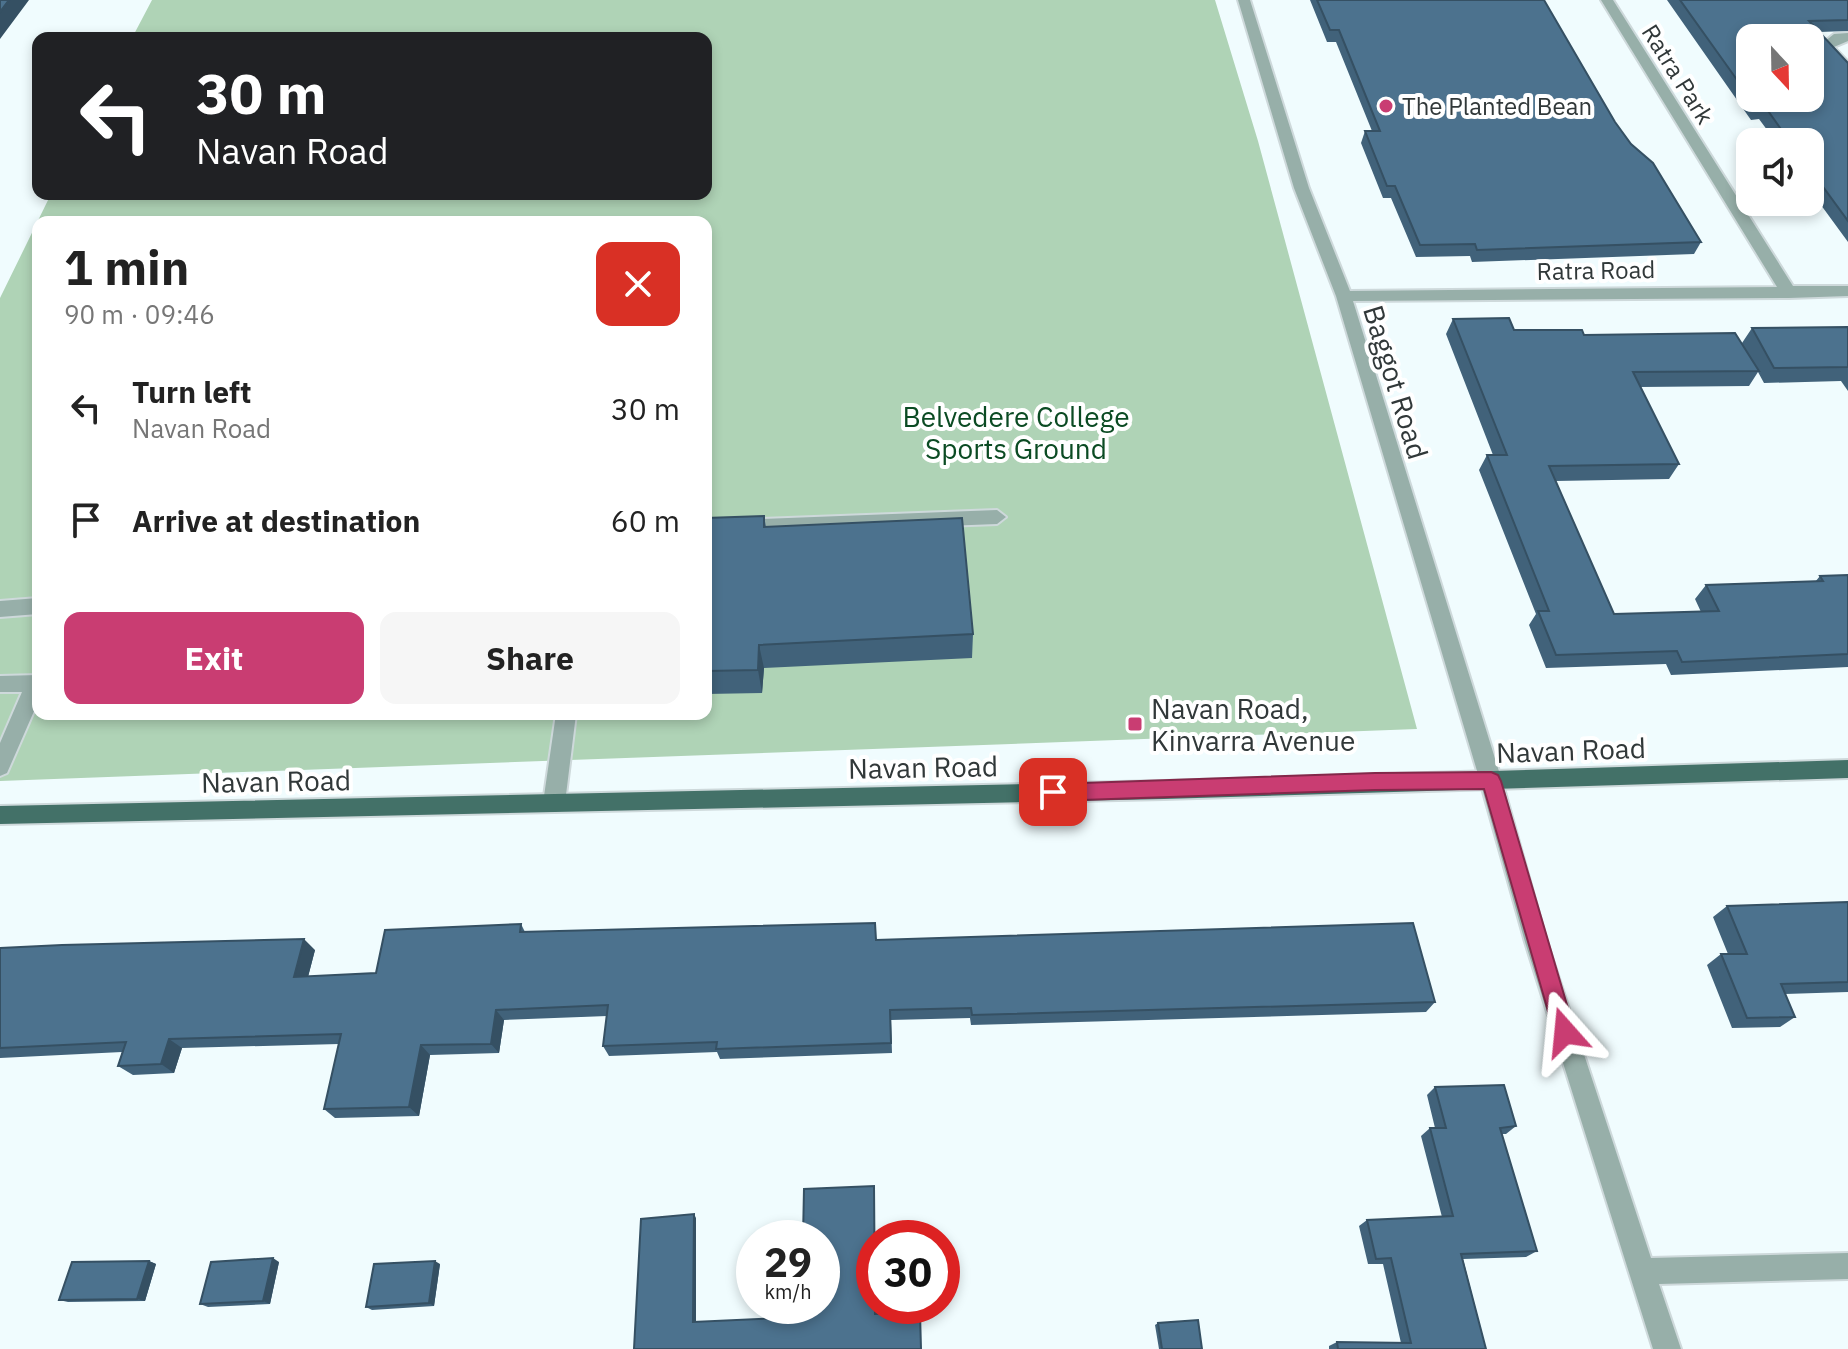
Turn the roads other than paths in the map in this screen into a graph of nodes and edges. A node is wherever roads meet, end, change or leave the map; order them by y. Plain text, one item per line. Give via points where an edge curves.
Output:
1 (1244, 0) edge
2 (1607, 0) edge
3 (1848, 37) edge
4 (1848, 70) edge
5 (1848, 291) edge
6 (1789, 293) junction
7 (1344, 296) junction
8 (997, 517) dead end
9 (712, 528) edge
10 (32, 606) edge
11 (0, 609) edge
12 (32, 683) edge
13 (0, 684) edge
14 (32, 694) edge
15 (565, 720) edge
16 (0, 767) edge
17 (1848, 769) edge
18 (1491, 781) junction
19 (554, 803) junction
20 (0, 815) edge
21 (1848, 1266) edge
22 (1641, 1271) junction
23 (1667, 1349) edge

1 - 7 street, Baggot Road
2 - 6 street, Ratra Park
3 - 4 street via 1826,46
5 - 6 street, Ratra Road
6 - 7 street, Ratra Road
7 - 18 street, Baggot Road
8 - 9 street
10 - 11 street
12 - 13 street
14 - 16 street
15 - 19 street
17 - 18 main road, Navan Road
18 - 19 main road, Navan Road
18 - 22 street, Baggot Road via 1536,942
19 - 20 main road, Navan Road
21 - 22 street
22 - 23 street, Baggot Road

